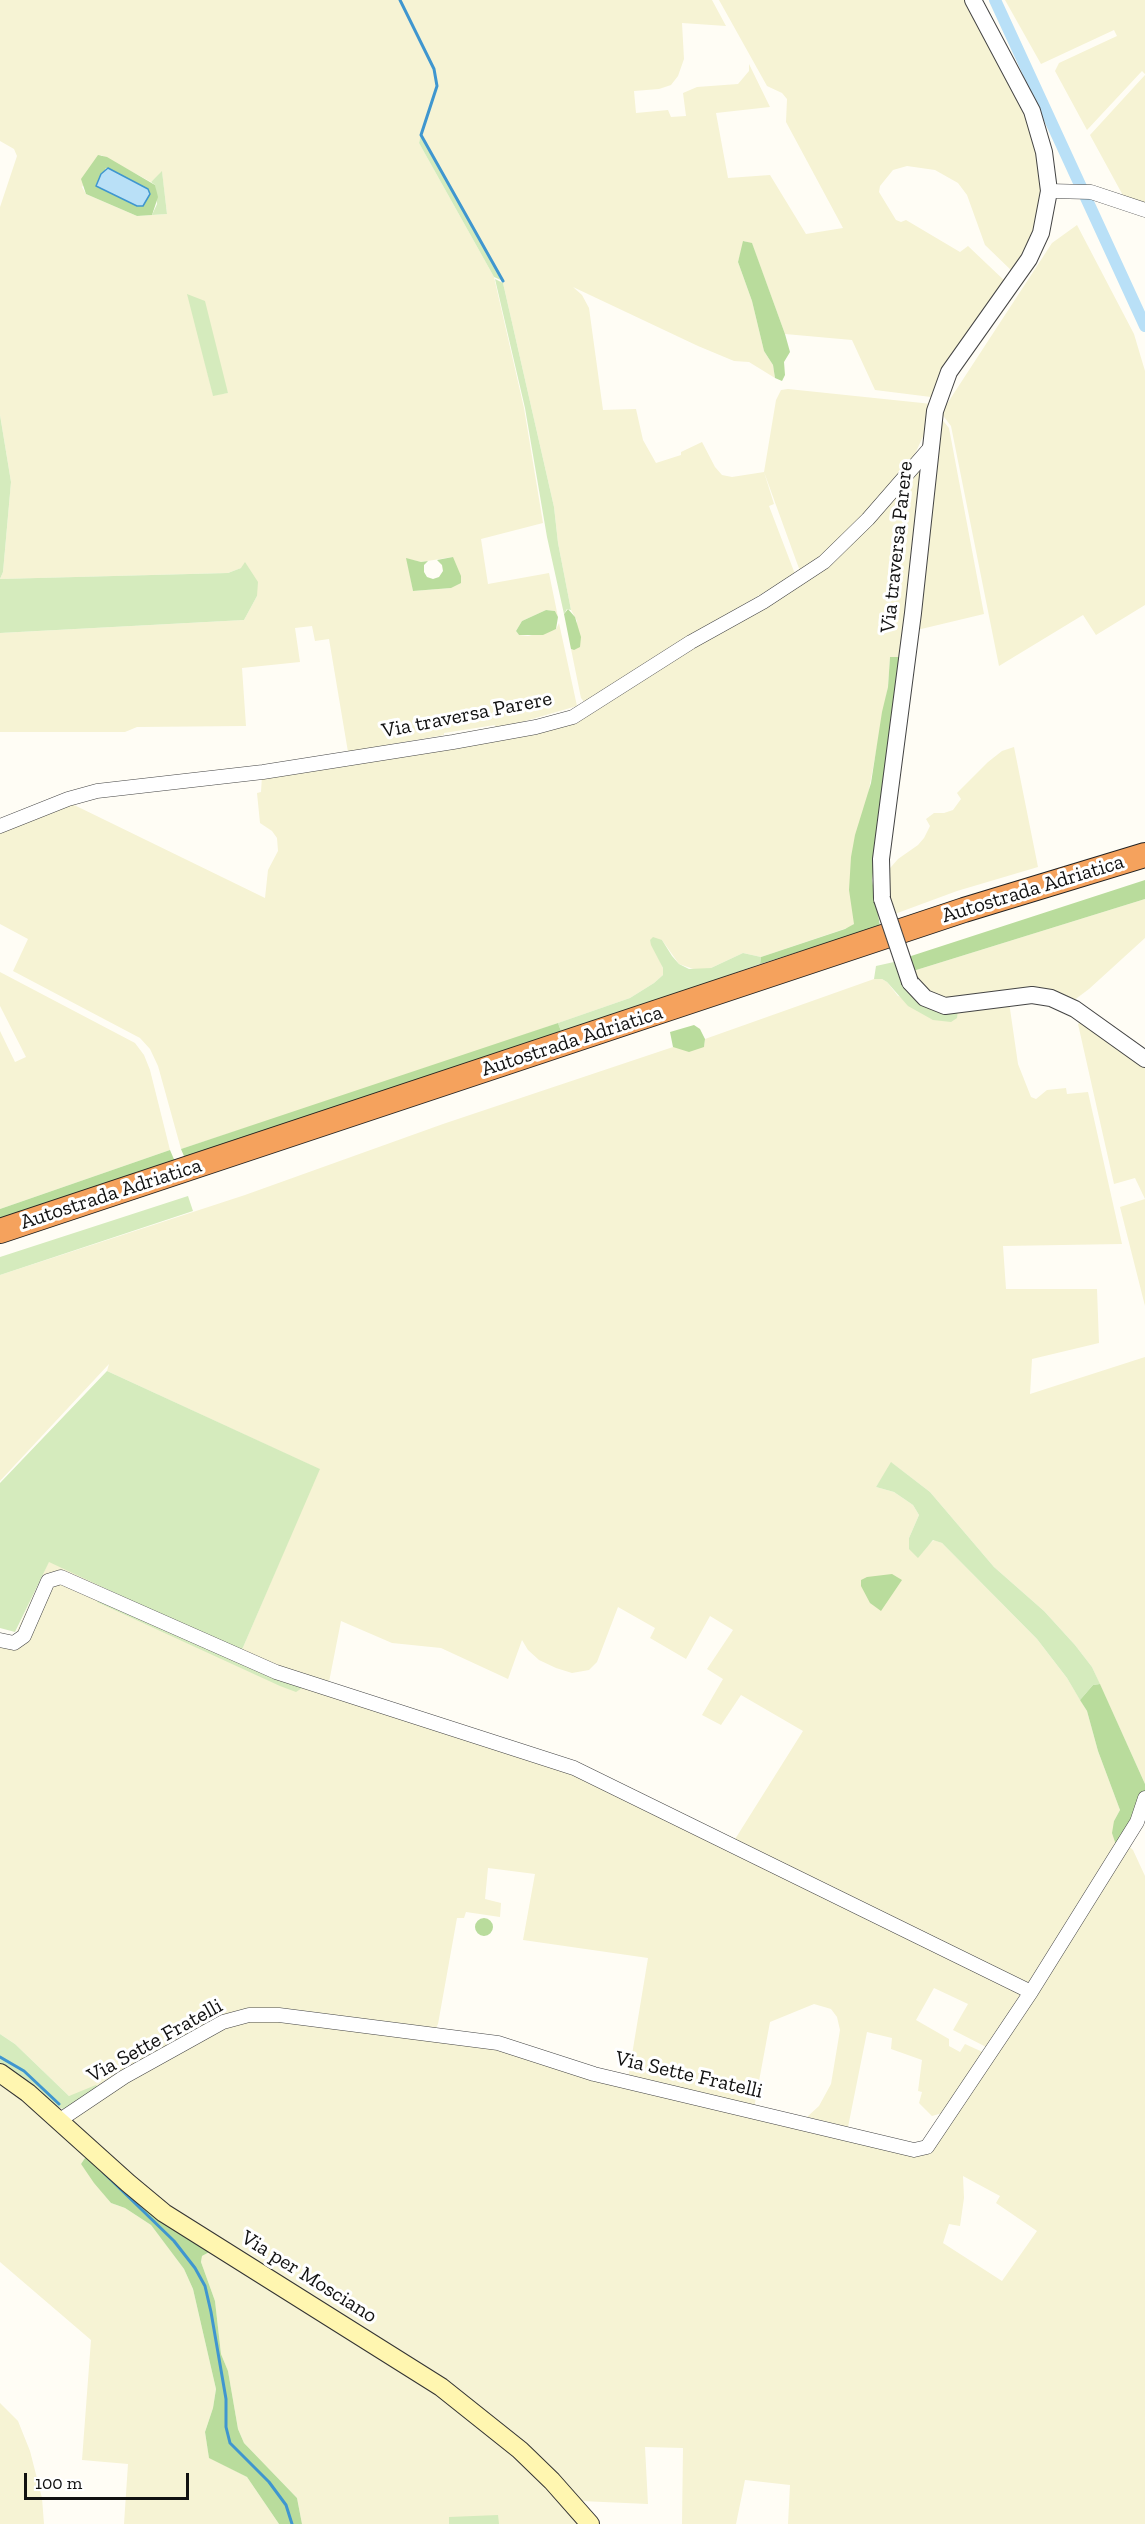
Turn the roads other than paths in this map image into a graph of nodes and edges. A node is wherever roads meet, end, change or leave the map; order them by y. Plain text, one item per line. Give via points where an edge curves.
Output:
1 (973, 0) edge
2 (1049, 191) junction
3 (1145, 210) edge
4 (929, 449) junction
5 (0, 826) edge
6 (1145, 855) edge
7 (1145, 871) edge
8 (1145, 1059) edge
9 (0, 1231) edge
10 (0, 1247) edge
11 (0, 1640) edge
12 (1145, 1798) edge
13 (1031, 1992) junction
14 (0, 2073) edge
15 (60, 2120) junction
16 (590, 2524) edge

1 - 2 street, Via traversa Parere via 1032,111 1044,152
2 - 3 street via 1091,192
2 - 4 street, Via traversa Parere via 1041,233 1029,259 949,372 938,399
4 - 5 street, Via traversa Parere via 824,562 573,717 474,739 286,769 97,791
4 - 8 street, Via traversa Parere, bridge via 880,879 882,899 910,982 925,998 945,1006 1024,996 1051,998 1076,1009
6 - 9 highway, Autostrada Adriatica via 964,910
7 - 10 highway, Autostrada Adriatica via 976,921
11 - 13 street via 14,1642 24,1636 48,1581 61,1577 276,1672 574,1768
12 - 13 street, Via Sette Fratelli via 1137,1822
13 - 15 street, Via Sette Fratelli via 934,2139 927,2147 914,2150 594,2073 498,2043 279,2015 249,2015 223,2022 124,2077
14 - 15 main road, Via per Mosciano
15 - 16 main road, Via per Mosciano via 164,2213 441,2387 520,2450

